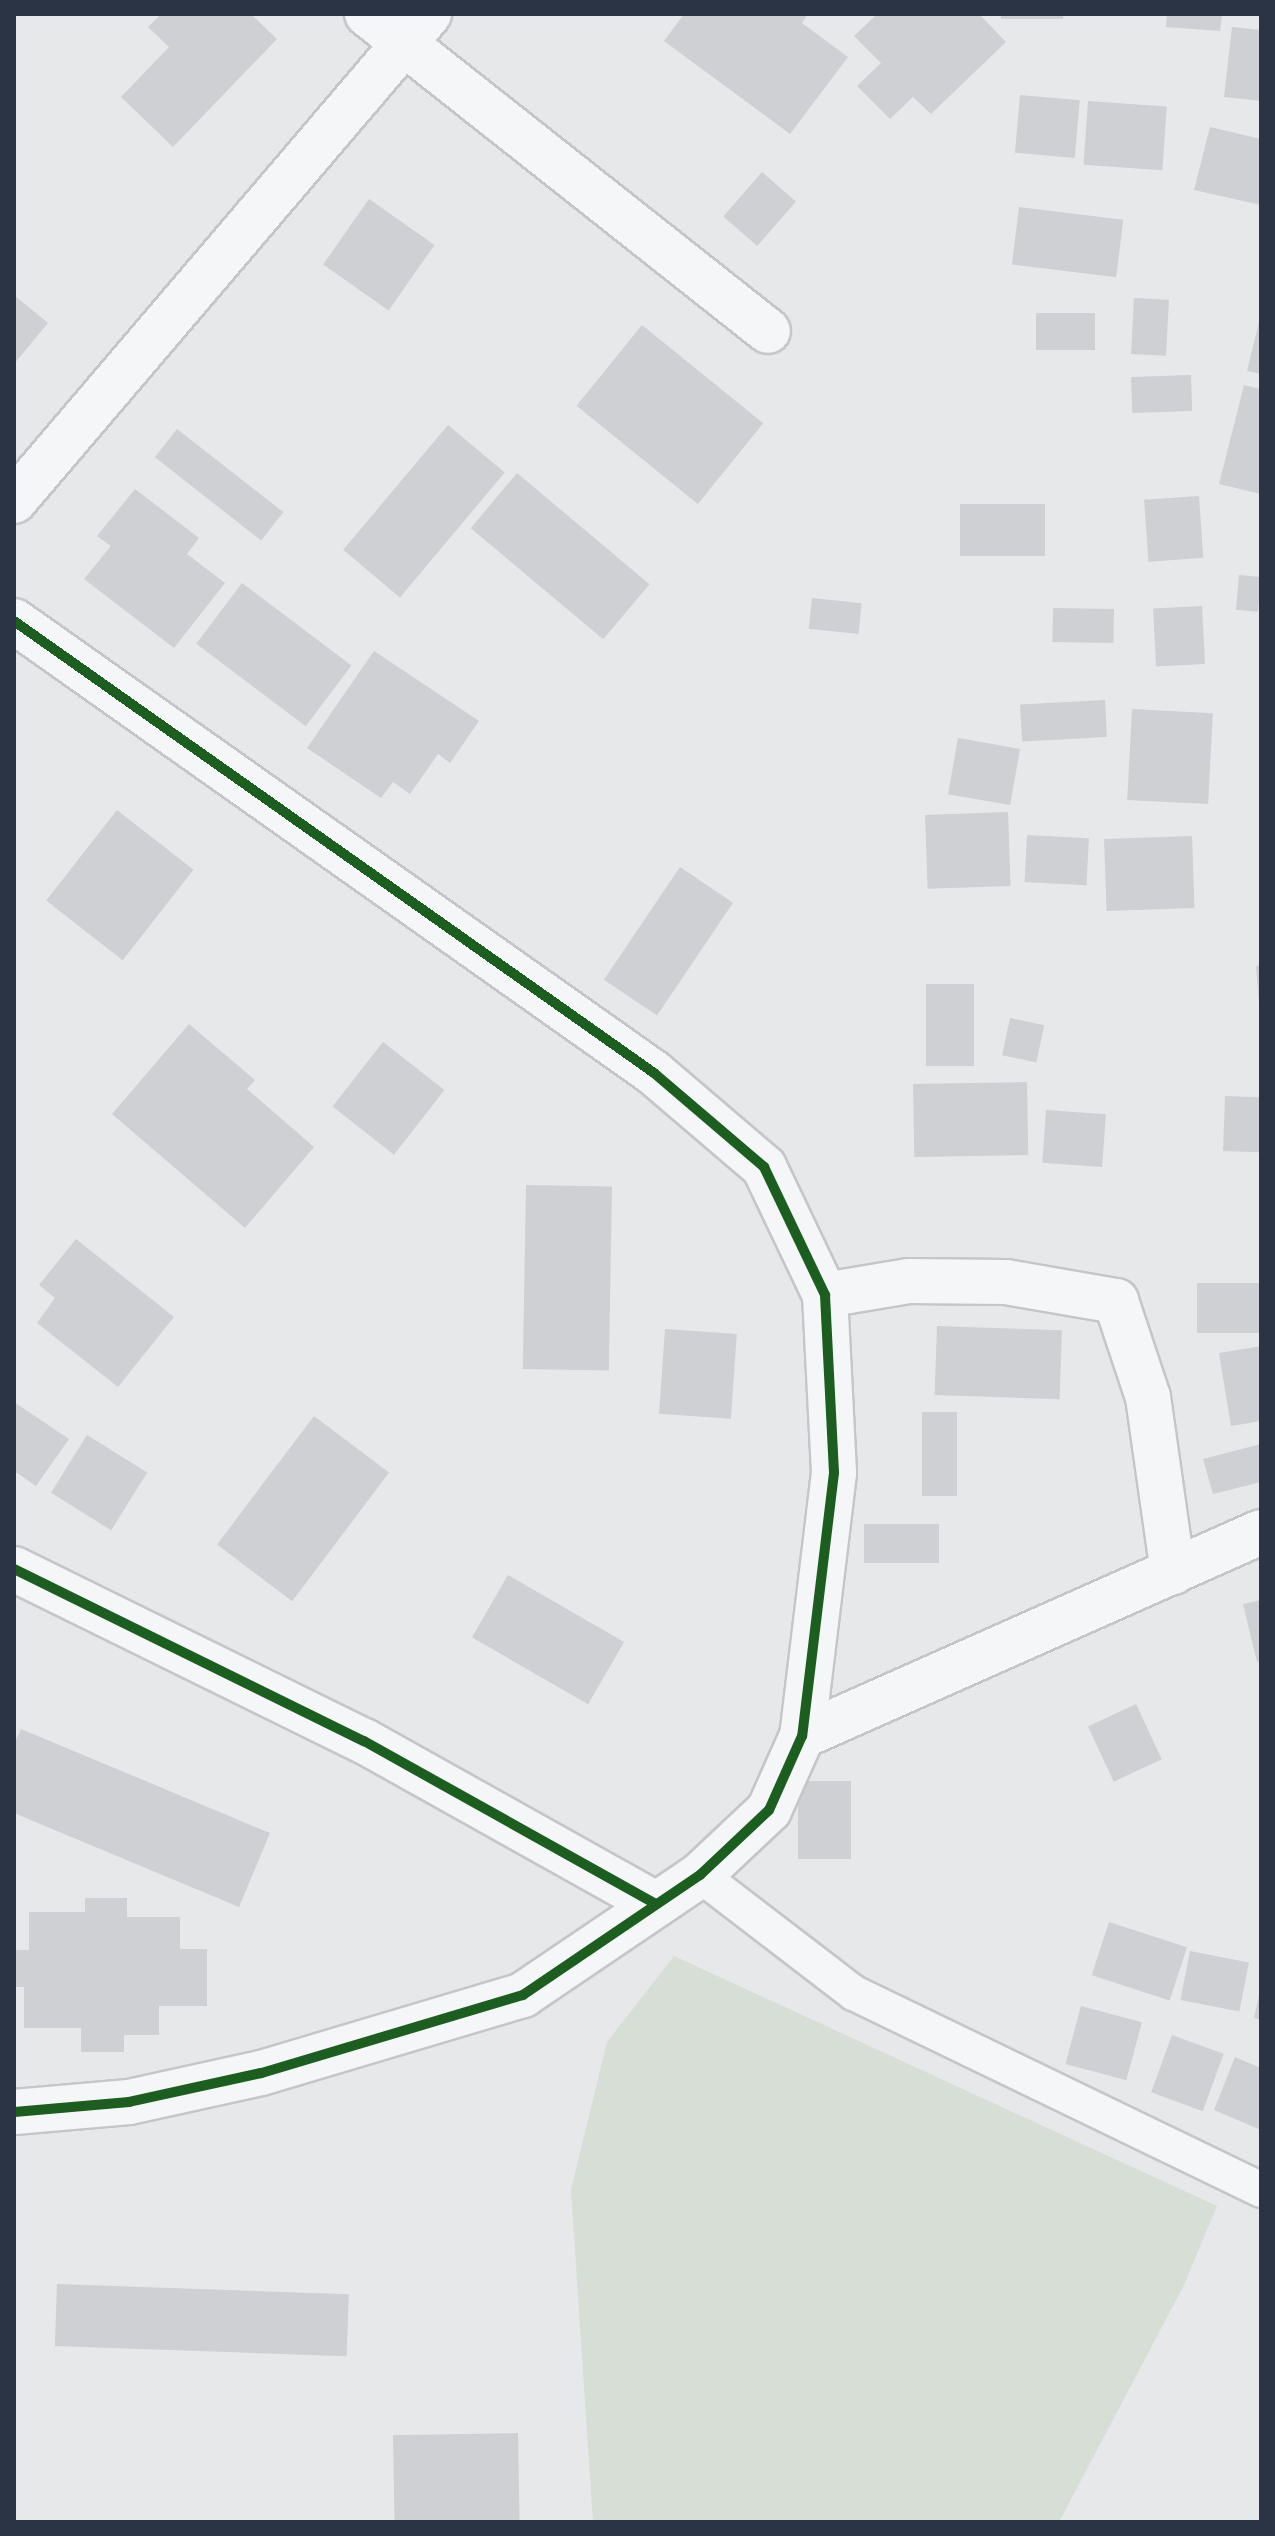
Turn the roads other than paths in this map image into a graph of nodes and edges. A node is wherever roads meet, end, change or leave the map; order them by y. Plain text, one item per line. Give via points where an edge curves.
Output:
1 (367, 14) edge
2 (418, 29) edge
3 (768, 331) dead end
4 (14, 501) edge
5 (14, 621) edge
6 (825, 1295) junction
7 (1261, 1532) edge
8 (14, 1569) edge
9 (1173, 1572) junction
10 (802, 1736) junction
11 (700, 1875) junction
12 (656, 1904) junction
13 (14, 2112) edge
14 (1261, 2190) edge

1 - 2 street
2 - 3 street
2 - 4 street
5 - 6 street via 654,1073 764,1167
6 - 9 street via 909,1281 1006,1282 1116,1301 1148,1397
6 - 10 street via 834,1473
7 - 9 street
8 - 12 street via 364,1741
9 - 10 street
10 - 11 street via 769,1810
11 - 12 street
11 - 14 lane via 854,1993
12 - 13 street via 523,1995 261,2073 129,2102

